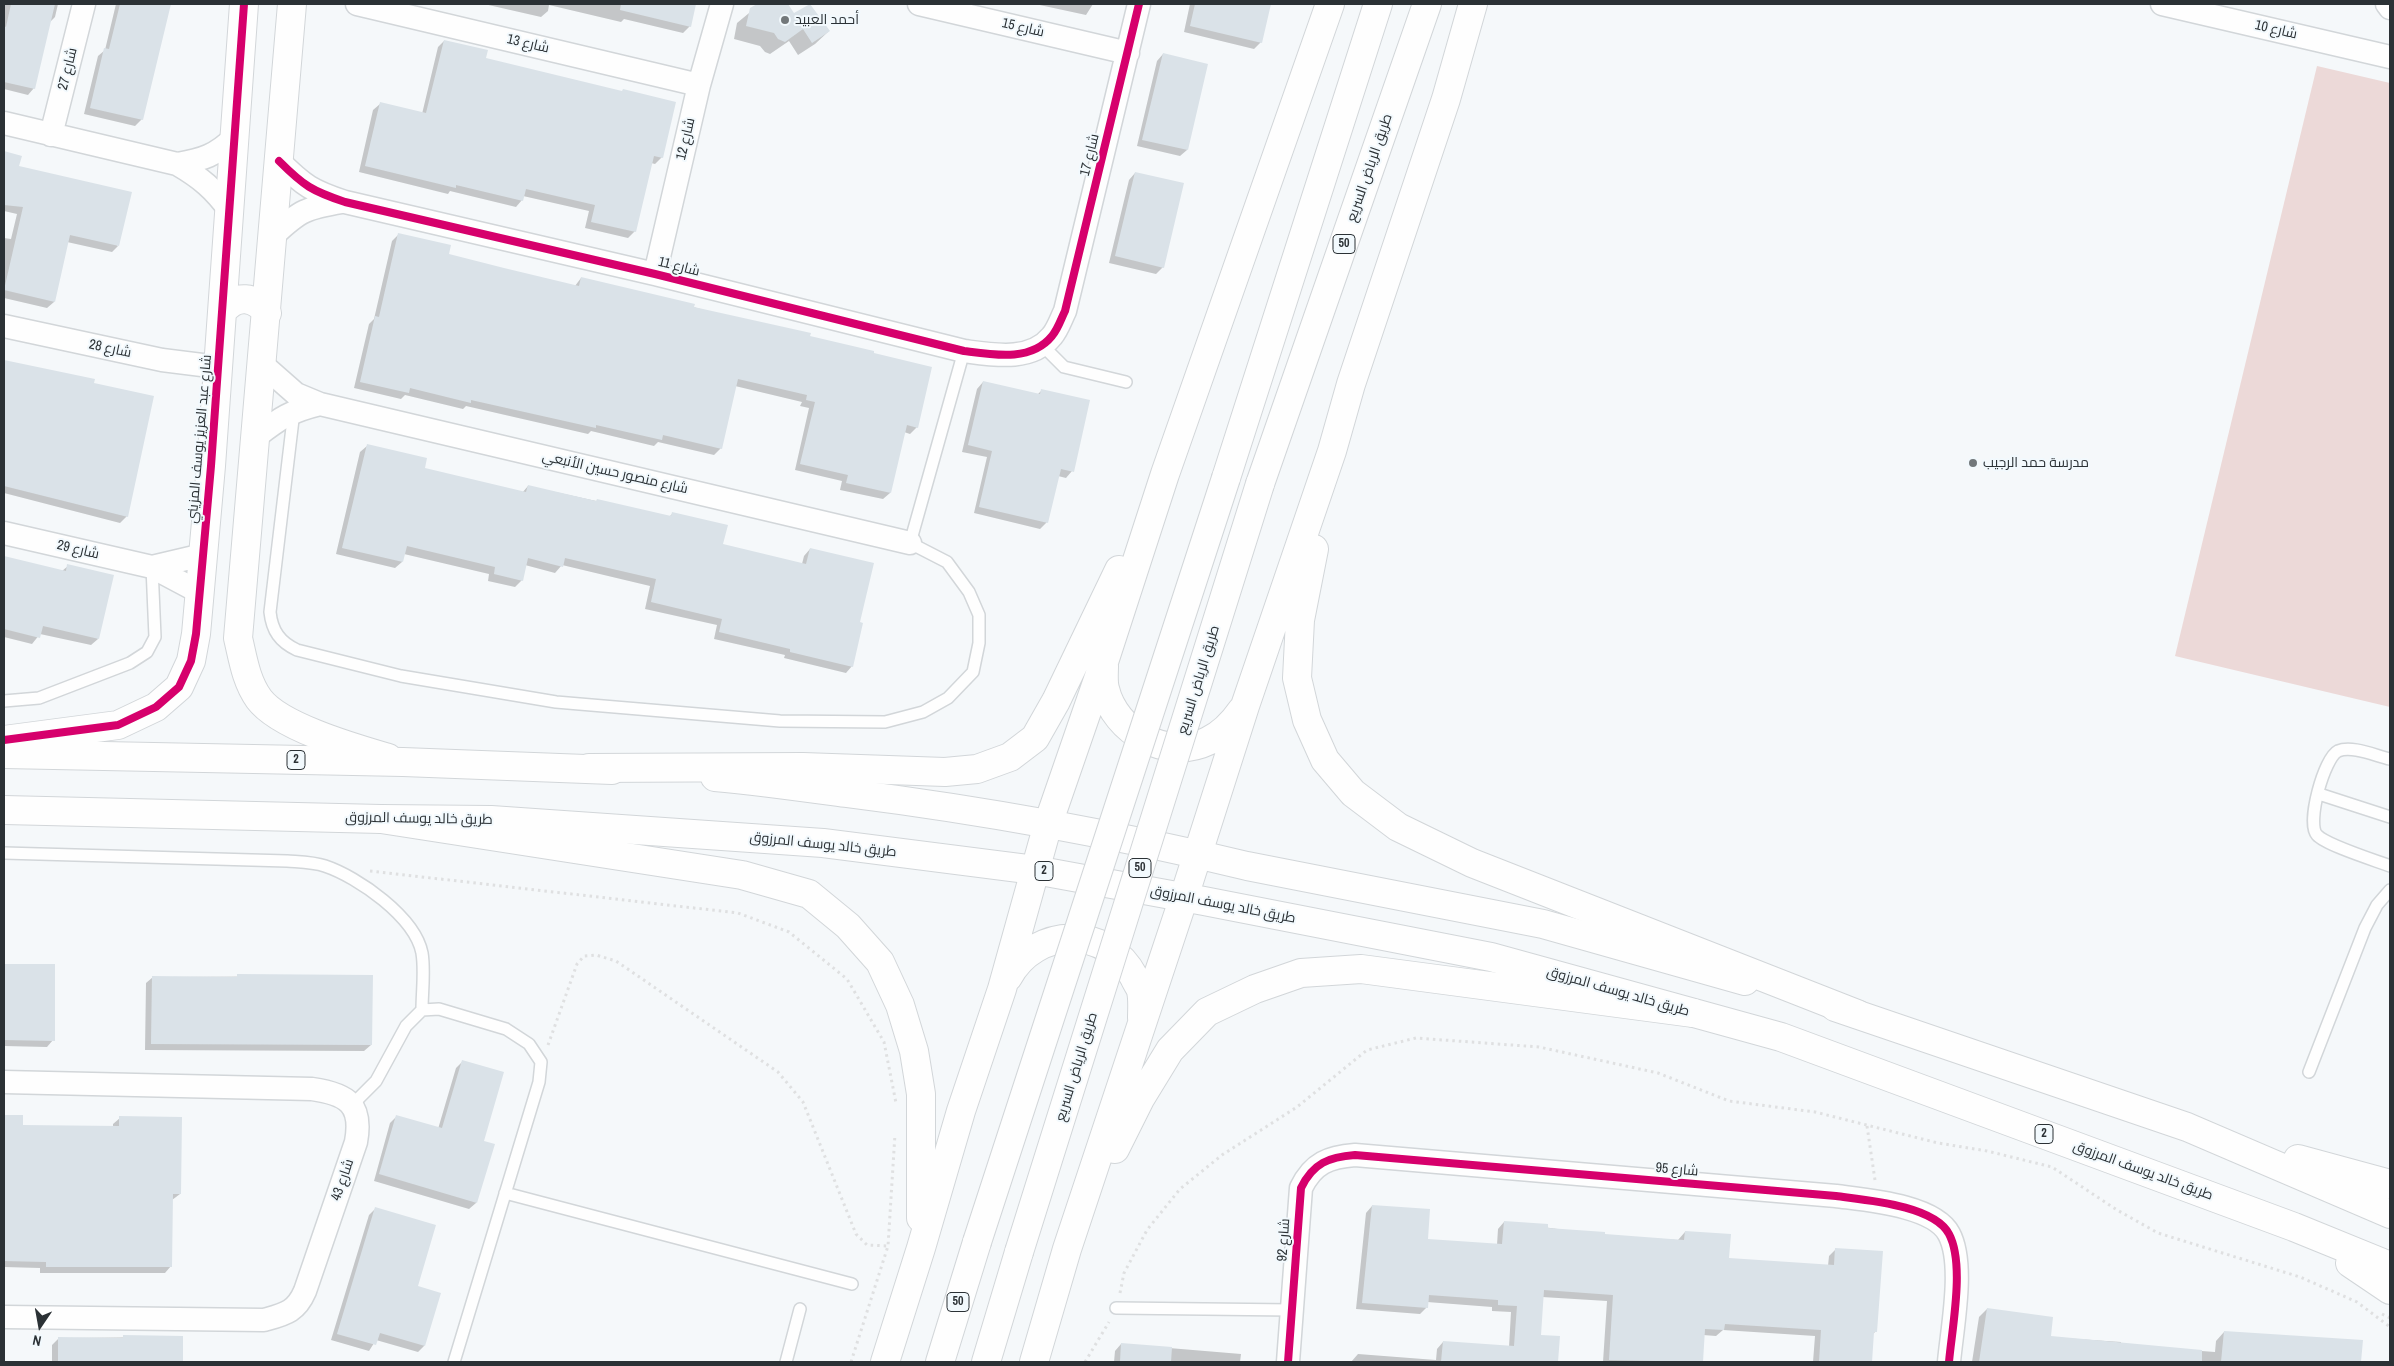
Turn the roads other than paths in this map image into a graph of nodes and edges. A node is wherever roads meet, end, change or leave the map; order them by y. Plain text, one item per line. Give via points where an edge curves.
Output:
1 (84, 4) edge
2 (244, 4) edge
3 (357, 4) edge
4 (722, 4) edge
5 (1139, 4) edge
6 (1330, 4) edge
7 (1378, 4) edge
8 (1427, 4) edge
9 (1473, 4) edge
10 (2162, 4) edge
11 (2387, 4) edge
12 (929, 5) edge
13 (298, 7) edge
14 (2390, 8) edge
15 (2390, 38) edge
16 (2366, 52) junction
17 (1128, 53) junction
18 (2390, 57) edge
19 (699, 85) junction
20 (4, 123) edge
21 (52, 135) junction
22 (235, 137) junction
23 (279, 161) junction
24 (177, 164) junction
25 (345, 202) junction
26 (230, 211) junction
27 (273, 244) junction
28 (227, 257) junction
29 (655, 274) junction
30 (223, 311) junction
31 (268, 313) junction
32 (4, 326) edge
33 (1042, 346) junction
34 (964, 351) junction
35 (263, 365) junction
36 (218, 367) junction
37 (1126, 382) dead end
38 (320, 404) junction
39 (295, 410) junction
40 (256, 436) junction
41 (1332, 451) junction
42 (211, 466) junction
43 (254, 468) junction
44 (1165, 474) junction
45 (4, 533) edge
46 (910, 543) junction
47 (202, 555) junction
48 (152, 566) junction
49 (199, 592) junction
50 (1104, 662) junction
51 (4, 701) edge
52 (1245, 706) junction
53 (4, 740) edge
54 (4, 754) edge
55 (2390, 759) edge
56 (404, 762) junction
57 (589, 768) junction
58 (2318, 794) junction
59 (4, 810) edge
60 (2390, 817) edge
61 (381, 819) junction
62 (1048, 824) junction
63 (4, 853) edge
64 (1198, 854) junction
65 (2390, 866) edge
66 (1035, 870) junction
67 (2390, 890) edge
68 (1184, 897) junction
69 (1002, 989) junction
70 (422, 1010) junction
71 (1693, 1013) junction
72 (1857, 1014) junction
73 (1142, 1022) junction
74 (2309, 1072) dead end
75 (4, 1082) edge
76 (352, 1105) junction
77 (2187, 1127) junction
78 (1355, 1155) joint
79 (2390, 1184) edge
80 (505, 1193) junction
81 (2390, 1214) edge
82 (2294, 1227) junction
83 (921, 1248) junction
84 (1067, 1249) junction
85 (2390, 1266) edge
86 (852, 1284) dead end
87 (2390, 1290) edge
88 (1116, 1308) road end
89 (800, 1309) dead end
90 (1292, 1310) junction
91 (4, 1317) edge
92 (454, 1362) edge
93 (786, 1362) edge
94 (885, 1362) edge
95 (940, 1362) edge
96 (986, 1362) edge
97 (1034, 1362) edge
98 (1288, 1362) edge
99 (1949, 1362) edge

1 - 21 street, شارع 27
2 - 22 main road, شارع عبد العزيز يوسف المزيني
3 - 19 street, شارع 13
4 - 19 street, شارع 12
5 - 17 street, شارع 17
6 - 44 main road
7 - 95 main road, 50, bridge
8 - 96 main road, طريق الرياض السريع / 50, bridge via 1260,484
9 - 41 main road via 1446,99 1351,384
10 - 16 street, شارع 10
11 - 14 street
12 - 17 street, شارع 15
13 - 23 main road
15 - 16 street via 2375,50
16 - 18 street, شارع 10
17 - 33 street, شارع 17 via 1065,312 1054,334
19 - 29 street, شارع 12
20 - 21 street
21 - 24 street
22 - 24 street via 221,150 202,160
22 - 26 main road, شارع عبد العزيز يوسف المزيني
23 - 25 street, شارع 11 via 301,183
23 - 27 main road
24 - 26 street via 215,191
25 - 27 street, شارع 11 via 318,206 296,214
25 - 29 street, شارع 11
26 - 28 main road, شارع عبد العزيز يوسف المزيني
27 - 28 main road via 267,262 251,270 233,265
27 - 31 main road
28 - 30 main road, شارع عبد العزيز يوسف المزيني
29 - 34 street, شارع 11
30 - 31 main road via 228,304 246,298 255,300
30 - 36 main road, شارع عبد العزيز يوسف المزيني
31 - 35 main road
32 - 36 street, شارع 28 via 162,360
33 - 34 street, شارع 11 via 1003,356
33 - 37 lane via 1064,367
34 - 46 lane
35 - 38 street, شارع منصور حسين الأنبعي via 296,394
35 - 40 main road
36 - 42 main road, شارع عبد العزيز يوسف المزيني
38 - 39 street, شارع منصور حسين الأنبعي
38 - 46 street, شارع منصور حسين الأنبعي
39 - 40 street, شارع منصور حسين الأنبعي
39 - 46 lane via 271,622 280,639 297,650 401,676 556,702 780,721 885,722 923,712 948,698 972,672 979,643 979,615 969,592 947,562
40 - 43 main road
41 - 52 main road
41 - 72 main road via 1300,620 1297,678 1307,720 1325,760 1353,794 1398,827 1472,863
42 - 43 main road via 219,481 236,486 244,482
42 - 47 main road, شارع عبد العزيز يوسف المزيني
43 - 56 main road via 238,638 247,676 260,700 275,714 338,743
44 - 50 main road
44 - 57 main road via 1056,701 1034,738 1010,756 977,770 945,772 803,767
45 - 48 street, شارع 29
47 - 48 street, شارع 29
47 - 49 main road, شارع عبد العزيز يوسف المزيني
48 - 49 street, شارع 29
48 - 51 lane via 155,637 148,652 130,663 39,698
49 - 53 main road, شارع عبد العزيز يوسف المزيني via 191,661 179,687 156,707 118,725
50 - 52 main road via 1105,688 1114,713 1132,732 1156,744 1182,748 1208,742 1230,727
50 - 62 main road
52 - 64 main road
54 - 56 main road, 2
55 - 58 lane via 2347,749 2336,752 2328,760
56 - 57 main road, 2
57 - 62 main road, 2 via 743,780 942,805
58 - 60 lane
58 - 65 lane via 2312,819 2318,836
59 - 61 main road, طريق خالد يوسف المرزوق / 2
61 - 66 main road, طريق خالد يوسف المرزوق / 2 via 491,820 823,843
61 - 83 main road via 742,875 809,894 848,926 880,962 900,1005 914,1051 920,1094
62 - 64 main road, 2
62 - 66 main road
63 - 70 lane via 287,861 325,866 359,883 391,906 411,926 422,952
64 - 68 main road
64 - 72 main road, 2 via 1543,924
66 - 68 main road, طريق خالد يوسف المرزوق / 2
66 - 69 main road
67 - 74 lane via 2370,916
68 - 71 main road, طريق خالد يوسف المرزوق / 2 via 1490,957
68 - 73 main road
69 - 73 main road via 1016,962 1041,944 1072,937 1102,944 1127,964 1141,991
69 - 83 main road via 961,1111
70 - 76 lane via 406,1026 376,1081
70 - 80 lane via 439,1009 506,1028 529,1044 541,1062 539,1082
71 - 82 main road, طريق خالد يوسف المرزوق / 2 via 1780,1037
71 - 84 main road via 1361,969 1301,973 1255,989 1207,1012 1170,1050 1140,1099
72 - 77 main road, 2
73 - 84 main road
75 - 76 street via 312,1089 333,1092
76 - 91 street, شارع 43 via 359,1124 356,1142 305,1291 293,1310 264,1320
77 - 79 main road
77 - 81 main road, 2
78 - 90 street, شارع 92 via 1334,1157 1318,1166 1307,1176 1301,1188
78 - 99 street, شارع 95 via 1826,1195 1908,1208 1932,1218 1948,1232 1955,1251 1957,1271
80 - 86 lane
80 - 92 lane
82 - 85 main road, طريق خالد يوسف المرزوق / 2
82 - 87 main road
83 - 94 main road
84 - 97 main road
88 - 90 lane
89 - 93 lane
90 - 98 street, شارع 92

